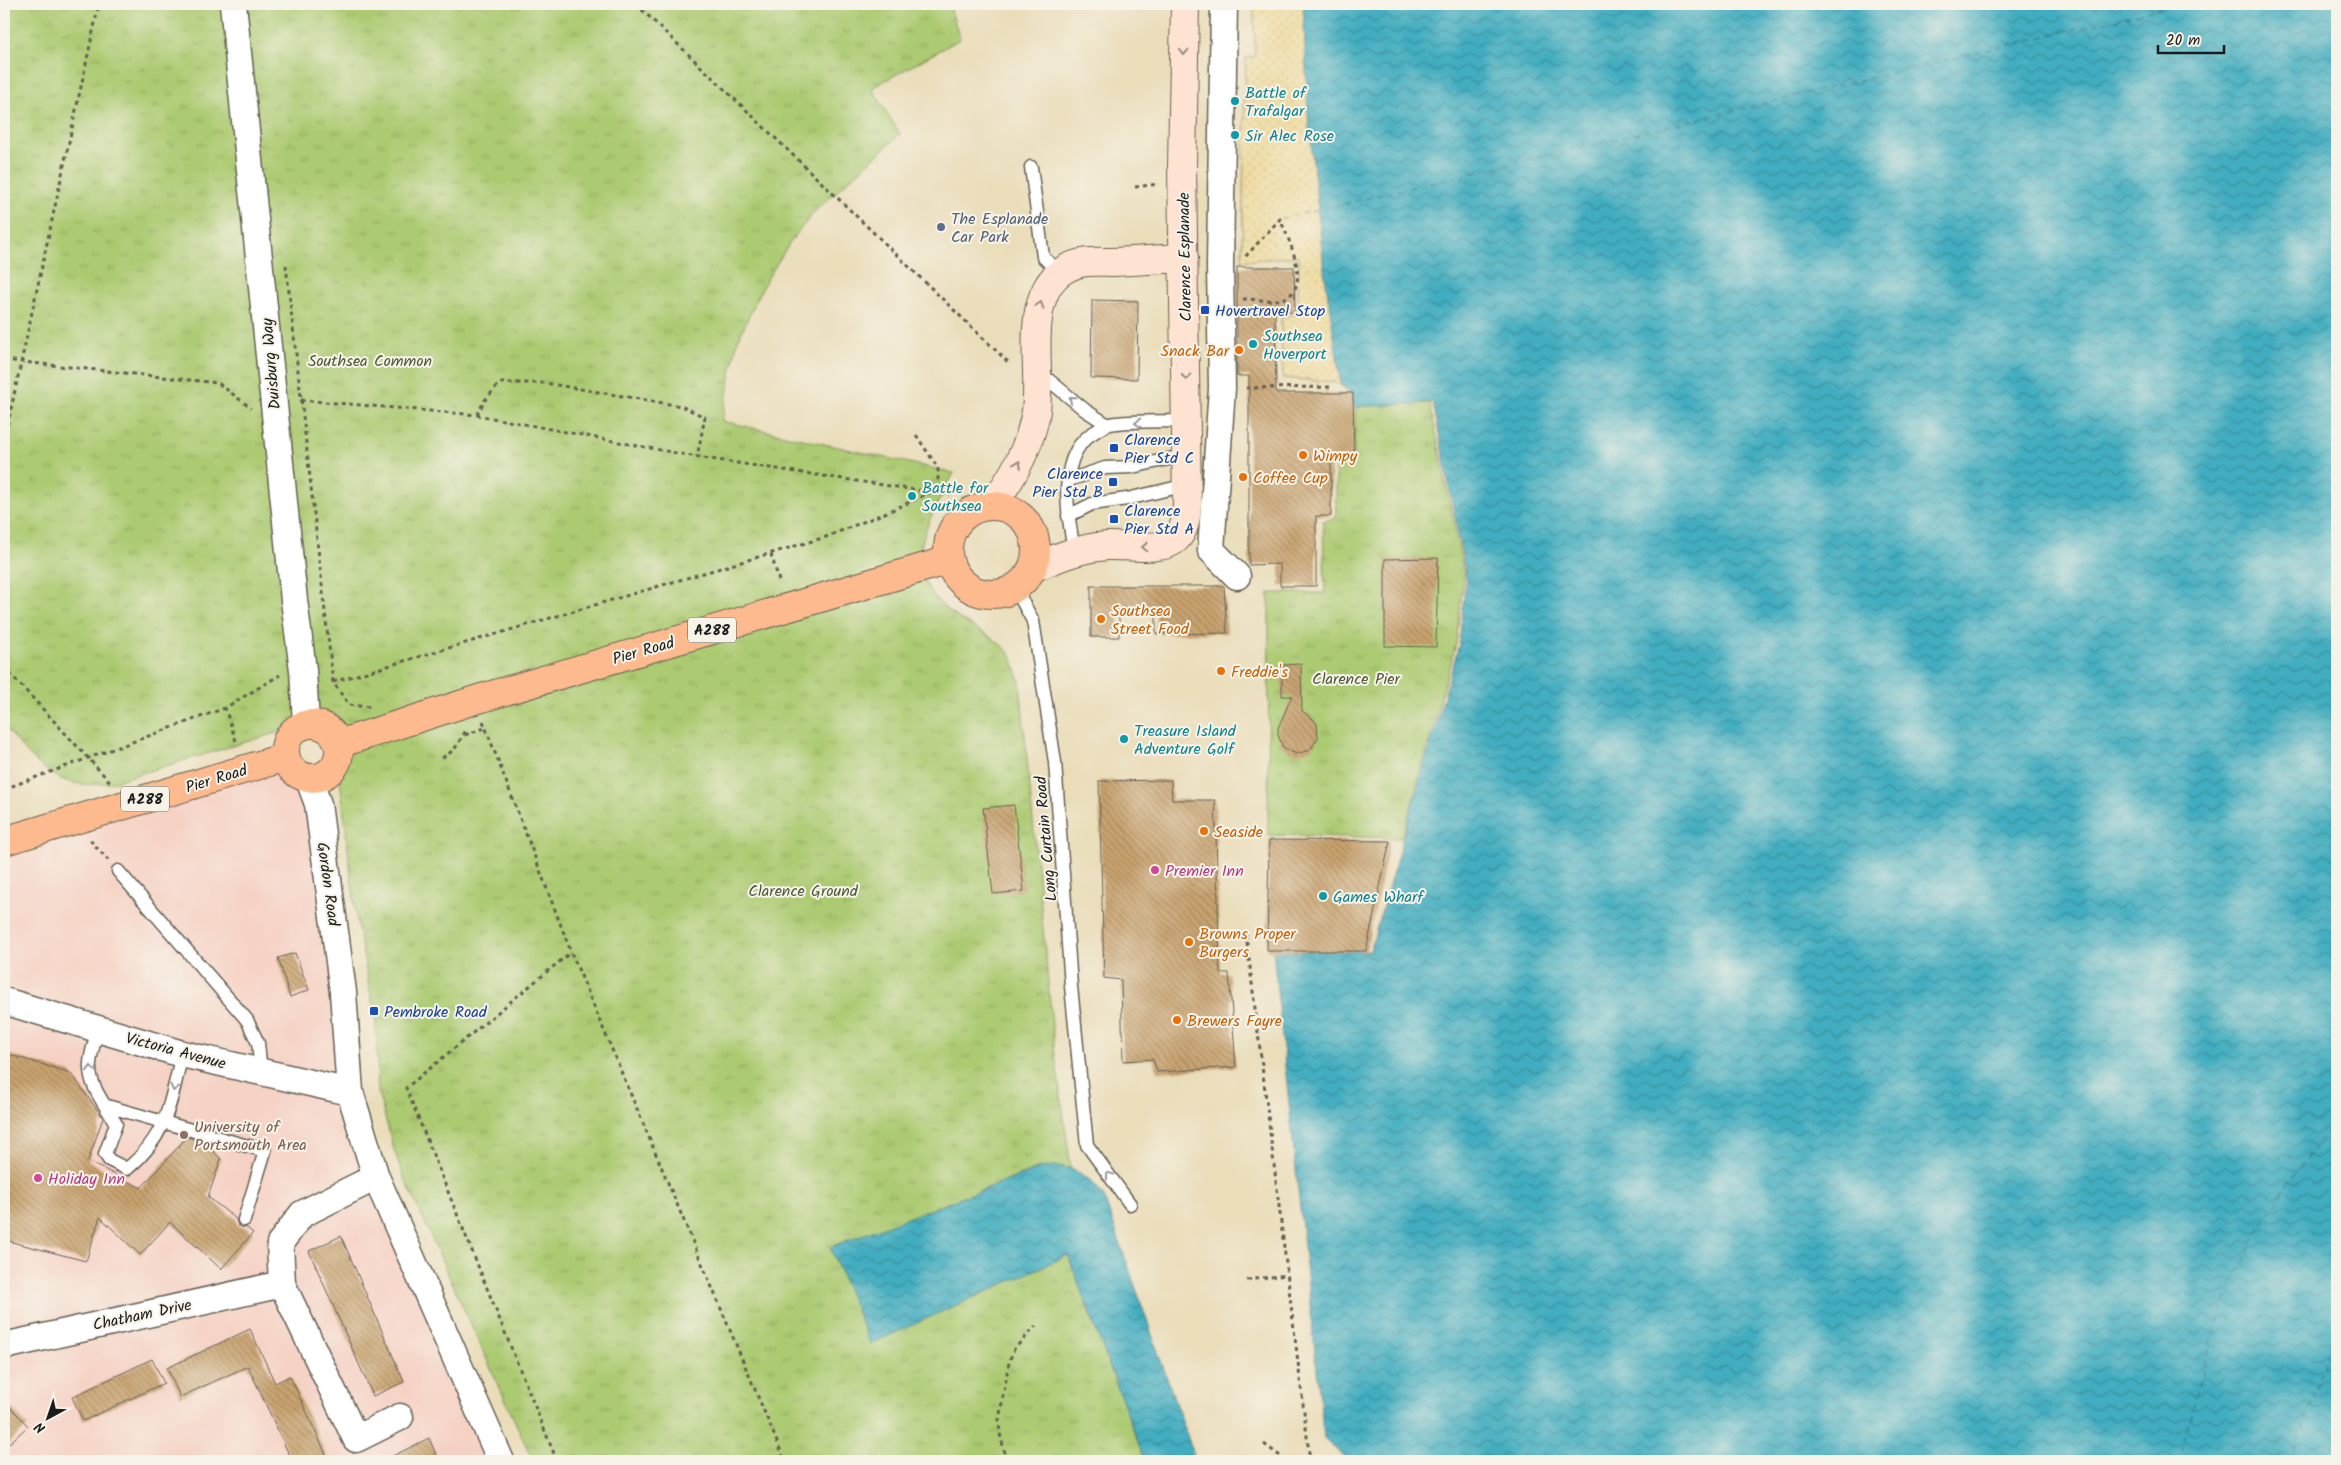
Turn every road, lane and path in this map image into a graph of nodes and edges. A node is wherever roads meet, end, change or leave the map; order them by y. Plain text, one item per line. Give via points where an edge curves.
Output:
1 (99, 4) edge
2 (234, 4) edge
3 (636, 4) edge
4 (1185, 4) edge
5 (1224, 4) edge
6 (1031, 167) dead end
7 (1161, 184) dead end
8 (1135, 187) dead end
9 (1252, 250) dead end
10 (1184, 258) junction
11 (286, 262) dead end
12 (1060, 273) junction
13 (1252, 299) dead end
14 (4, 360) edge
15 (21, 362) junction
16 (1009, 363) dead end
17 (1037, 370) junction
18 (1334, 387) dead end
19 (1222, 388) junction
20 (301, 400) junction
21 (296, 408) dead end
22 (254, 411) dead end
23 (477, 415) junction
24 (1186, 421) junction
25 (1108, 424) junction
26 (916, 435) dead end
27 (4, 441) edge
28 (1187, 455) junction
29 (696, 457) junction
30 (1069, 480) junction
31 (1187, 485) junction
32 (929, 493) junction
33 (938, 494) junction
34 (950, 495) dead end
35 (992, 505) junction
36 (1068, 516) junction
37 (1074, 550) junction
38 (771, 554) junction
39 (949, 560) junction
40 (1033, 568) junction
41 (1237, 576) dead end
42 (781, 587) dead end
43 (1014, 588) junction
44 (4, 667) edge
45 (287, 670) dead end
46 (333, 682) junction
47 (371, 707) dead end
48 (225, 708) junction
49 (306, 724) junction
50 (467, 727) dead end
51 (465, 735) junction
52 (236, 741) dead end
53 (338, 744) junction
54 (286, 757) junction
55 (442, 758) dead end
56 (90, 760) junction
57 (308, 778) junction
58 (4, 789) edge
59 (130, 804) junction
60 (73, 821) junction
61 (4, 841) edge
62 (118, 872) joint
63 (1246, 934) dead end
64 (570, 952) junction
65 (4, 1001) edge
66 (98, 1029) junction
67 (182, 1054) junction
68 (261, 1072) junction
69 (350, 1092) junction
70 (107, 1106) junction
71 (165, 1123) junction
72 (376, 1177) junction
73 (1130, 1204) dead end
74 (244, 1220) dead end
75 (1287, 1275) junction
76 (1247, 1280) dead end
77 (282, 1284) junction
78 (1036, 1326) dead end
79 (4, 1346) edge
80 (400, 1417) dead end
81 (1264, 1444) dead end
82 (501, 1461) edge
83 (557, 1461) edge
84 (785, 1461) edge
85 (1007, 1461) edge
86 (1287, 1461) edge
87 (1310, 1461) edge

1 - 15 path
2 - 49 street, Duisburg Way
3 - 16 path
4 -> 10 street, Clarence Esplanade
5 - 19 street via 1220,266
6 - 12 lane via 1043,257
7 - 8 path
9 - 13 path via 1280,219 1295,256 1297,282 1295,290 1282,299
10 - 12 street via 1081,263
10 -> 24 street, Clarence Esplanade
11 - 20 path
17 -> 12 street via 1037,312 1045,291
14 - 15 path
15 - 22 path via 218,383
15 - 27 path
25 -> 17 lane via 1085,410
35 -> 17 street via 1020,460 1035,417
18 - 19 path
19 - 41 street via 1211,550
20 - 21 path
20 - 23 path
20 - 46 path
23 - 29 path
23 - 29 path via 500,383 545,382 682,406 705,417
24 -> 25 lane
24 - 28 street, Clarence Esplanade
25 - 30 lane via 1086,437 1073,454
26 - 33 path via 938,468
28 - 30 lane via 1132,467 1105,468
28 - 31 street, Clarence Esplanade
29 - 32 path
30 - 36 lane
31 - 36 lane via 1092,504
31 -> 37 street, Clarence Esplanade via 1184,526 1174,541 1153,547 1108,546
32 - 33 path
32 - 38 path via 826,537
33 - 34 path
35 - 39 main road via 967,513 958,522 951,534
35 - 40 main road via 1007,508 1030,525 1037,554
36 - 37 lane
37 - 40 street, Clarence Esplanade
38 - 42 path
38 - 46 path
39 - 43 main road via 963,583 975,590 988,594
39 - 53 main road, Pier Road / A288 via 475,700
40 - 43 main road
73 -> 43 lane, Long Curtain Road via 1087,1145 1055,762 1033,621
44 - 56 path
45 - 48 path
46 - 47 path via 349,705
48 - 52 path
48 - 56 path
49 - 53 main road via 326,728
49 - 54 main road via 289,736 285,746
50 - 51 path
51 - 55 path via 454,750
51 - 64 path via 486,728
53 - 57 main road via 339,755 328,773
54 - 57 main road via 298,774
54 - 59 main road, Pier Road / A288
56 - 58 path
56 - 59 path
57 - 69 street, Gordon Road via 318,804 343,992
59 - 60 main road, Pier Road / A288
60 - 61 main road, Pier Road / A288
60 - 62 path
62 - 68 lane via 247,1020 258,1043
63 - 75 path
64 - 83 path via 406,1088
64 - 84 path
65 - 66 street, Victoria Avenue
66 - 67 street, Victoria Avenue
70 -> 66 lane via 91,1076 90,1063
67 - 68 street, Victoria Avenue
67 -> 71 lane
68 - 69 street, Victoria Avenue
69 - 72 street
70 - 71 lane
70 - 71 lane via 116,1124 105,1154 109,1160 127,1169 158,1137
71 - 74 lane via 265,1152
72 - 77 street via 302,1214 280,1243
72 - 82 street
75 - 76 path
75 - 87 path
77 - 79 street, Chatham Drive
77 - 80 street via 356,1438
78 - 85 path via 1014,1349 1009,1362 999,1420
81 - 86 path

